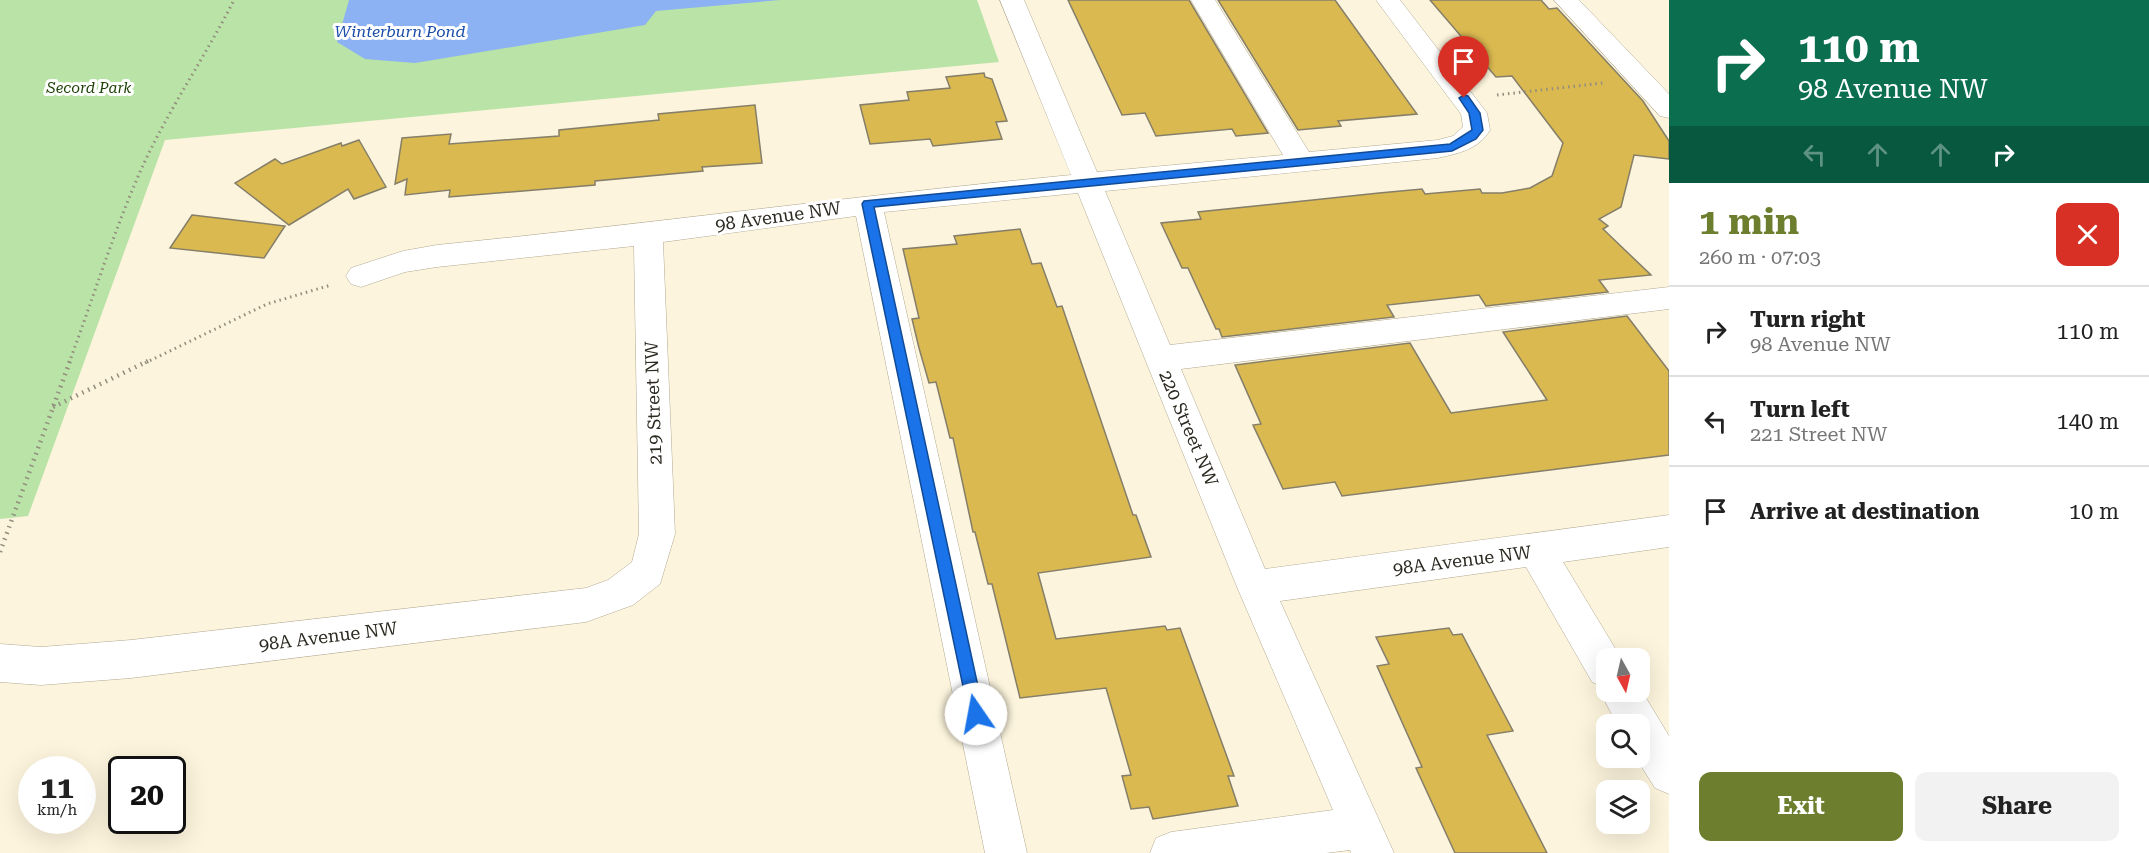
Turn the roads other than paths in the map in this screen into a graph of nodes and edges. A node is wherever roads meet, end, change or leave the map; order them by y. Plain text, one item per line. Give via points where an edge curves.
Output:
1 (1012, 0) edge
2 (1203, 0) edge
3 (1388, 0) edge
4 (1566, 0) edge
5 (1669, 110) edge
6 (1301, 162) junction
7 (1087, 182) junction
8 (868, 204) junction
9 (648, 234) junction
10 (361, 276) road end
11 (1669, 298) edge
12 (1160, 359) junction
13 (1669, 531) edge
14 (1536, 550) junction
15 (647, 572) joint
16 (1255, 587) junction
17 (1596, 652) edge
18 (0, 663) edge
19 (1626, 702) edge
20 (1669, 774) edge
21 (1368, 840) edge
22 (1006, 853) edge
23 (1171, 853) edge

1 - 7 street, 220 Street NW
2 - 6 street
3 - 6 street, 98 Avenue NW via 1464,98 1474,113 1477,130 1452,147
4 - 5 street
6 - 7 street, 98 Avenue NW
7 - 8 street, 98 Avenue NW
7 - 12 street, 220 Street NW
8 - 9 street, 98 Avenue NW
8 - 22 street
9 - 10 street, 98 Avenue NW via 437,256
9 - 15 street, 219 Street NW via 657,534
11 - 12 street
12 - 16 street, 220 Street NW
13 - 14 street, 98A Avenue NW
14 - 16 street, 98A Avenue NW
14 - 17 street
15 - 18 street, 98A Avenue NW via 620,593 586,605 132,659 41,666
16 - 21 street, 220 Street NW
19 - 20 street
21 - 23 street

